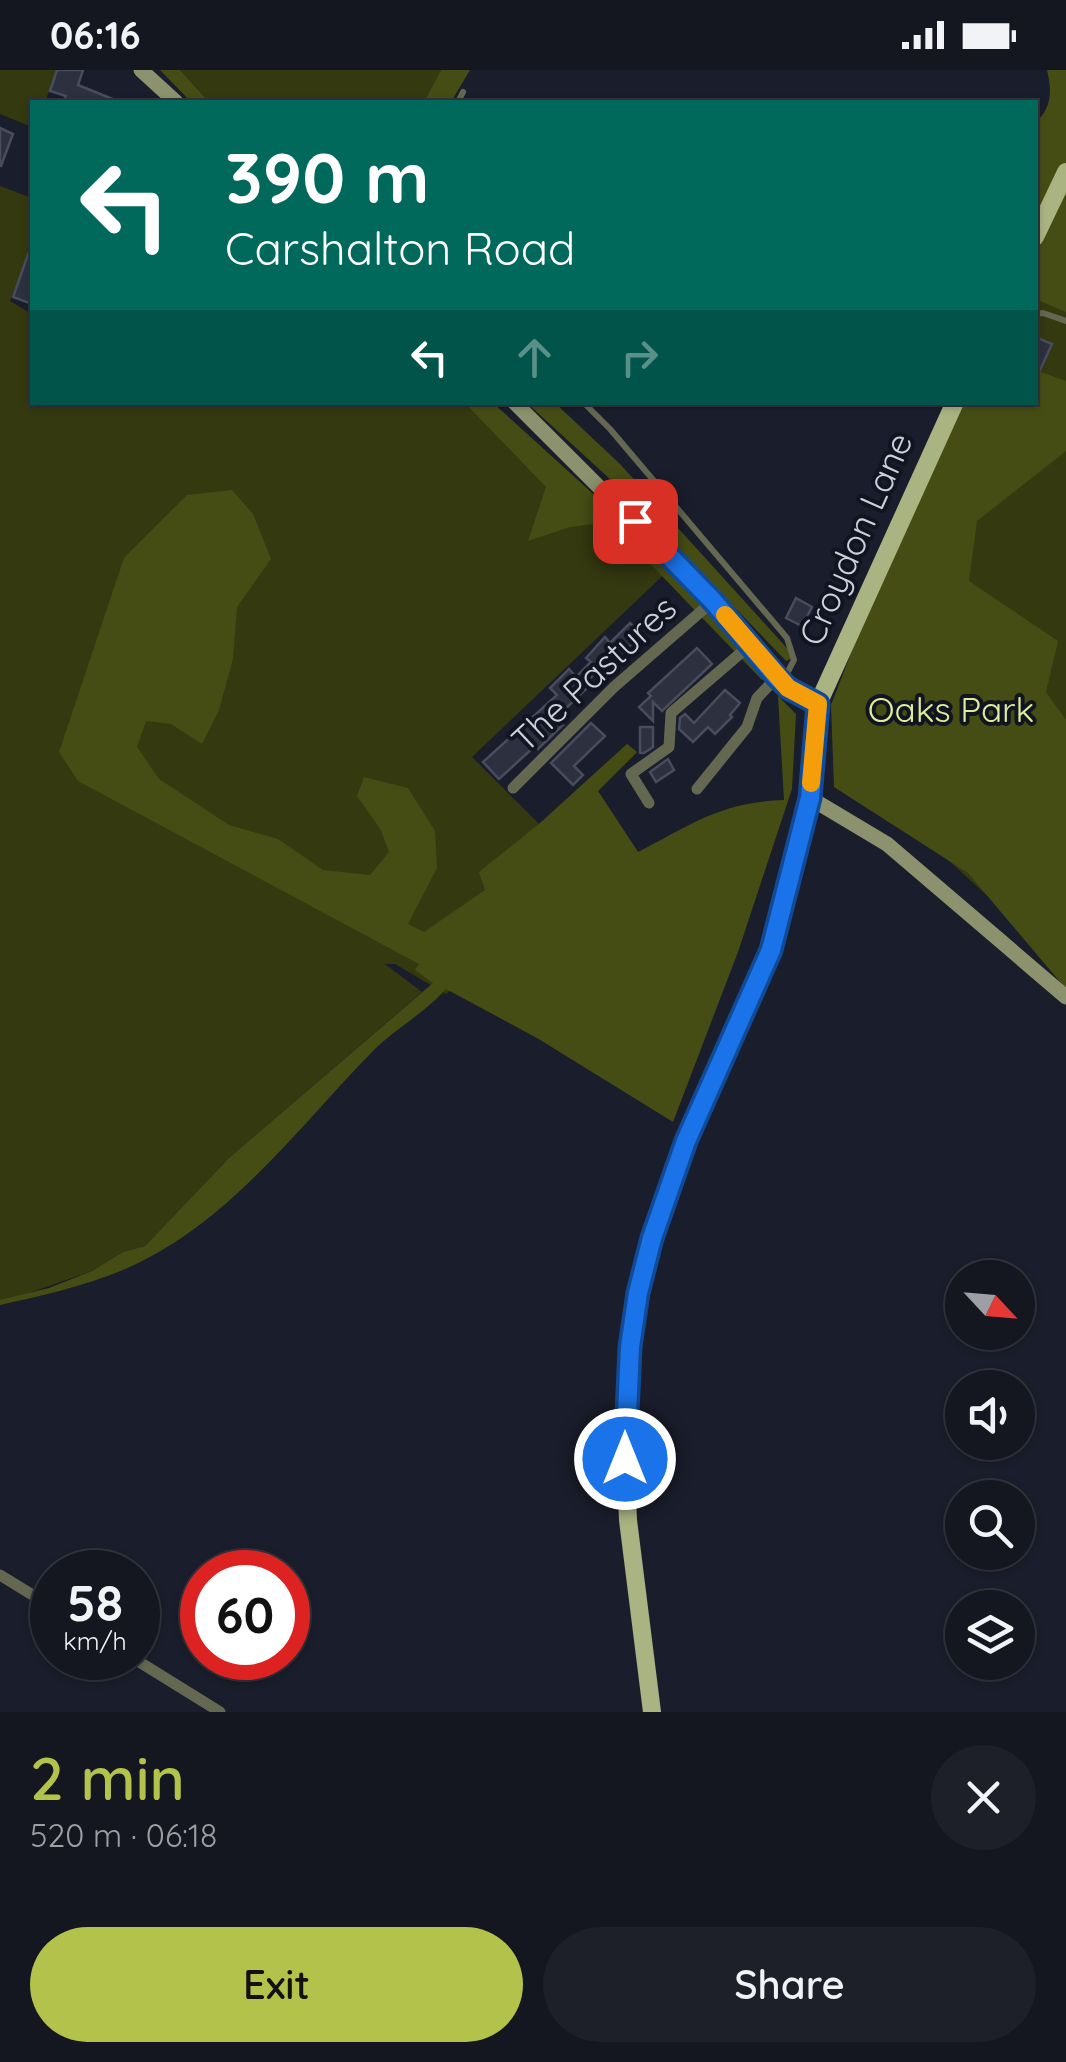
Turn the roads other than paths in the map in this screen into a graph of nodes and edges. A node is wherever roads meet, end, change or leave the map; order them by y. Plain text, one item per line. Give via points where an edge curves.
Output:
1 (141, 70) edge
2 (462, 92) dead end
3 (174, 100) edge
4 (459, 100) edge
5 (1066, 172) edge
6 (1038, 231) edge
7 (1038, 314) edge
8 (1066, 321) edge
9 (517, 405) edge
10 (585, 405) edge
11 (954, 405) edge
12 (713, 601) junction
13 (750, 645) junction
14 (780, 680) junction
15 (818, 704) junction
16 (513, 788) dead end
17 (697, 789) dead end
18 (810, 798) junction
19 (649, 803) dead end
20 (1066, 997) edge
21 (0, 1575) edge
22 (30, 1594) edge
23 (160, 1675) edge
24 (220, 1712) edge
25 (652, 1712) edge

1 - 3 main road
2 - 4 lane
5 - 6 main road
7 - 8 lane
9 - 12 main road
10 - 14 lane via 787,638 794,660
11 - 15 main road, Croydon Lane
12 - 13 main road
12 - 16 street, The Pastures
13 - 14 main road
13 - 19 street via 670,713 668,747 631,774
14 - 15 main road
14 - 17 street via 757,698 747,727
15 - 18 main road, Croydon Lane
18 - 20 main road via 887,844
18 - 25 main road, Croydon Lane via 771,950 669,1185 638,1293 624,1428 628,1520
21 - 22 street
23 - 24 street

